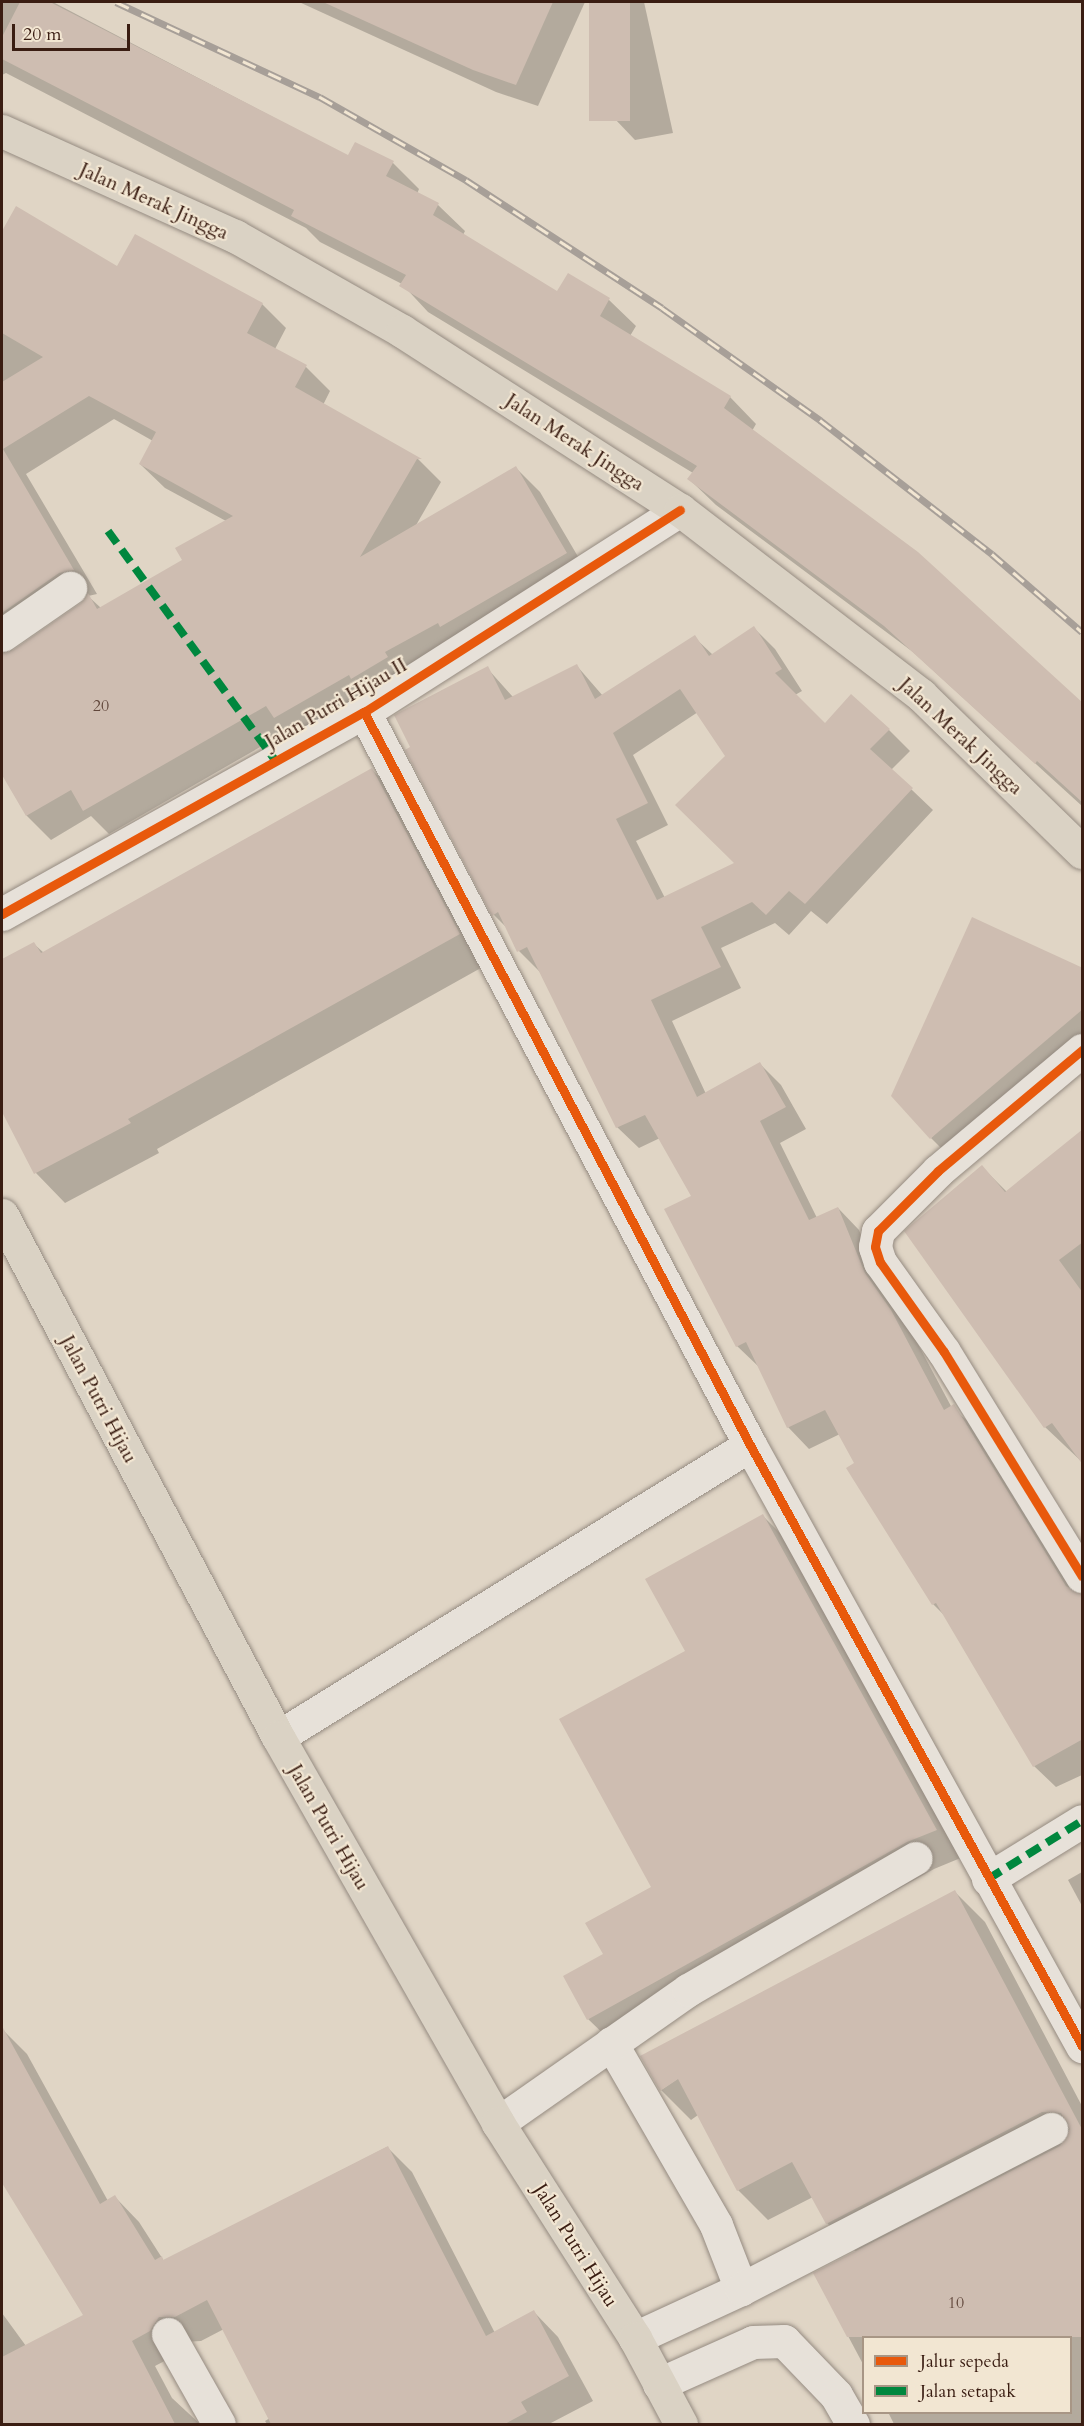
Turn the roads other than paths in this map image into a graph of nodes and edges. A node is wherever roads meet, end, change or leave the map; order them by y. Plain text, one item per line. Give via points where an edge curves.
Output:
1 (2, 130) edge
2 (680, 510) junction
3 (70, 588) dead end
4 (2, 636) edge
5 (364, 712) junction
6 (1083, 852) edge
7 (3, 910) edge
8 (1083, 1050) edge
9 (2, 1215) edge
10 (750, 1445) junction
11 (1083, 1576) edge
12 (278, 1737) junction
13 (1083, 1821) edge
14 (916, 1858) dead end
15 (988, 1879) junction
16 (611, 2043) junction
17 (1083, 2046) edge
18 (498, 2123) junction
19 (1051, 2129) dead end
20 (741, 2289) junction
21 (168, 2334) dead end
22 (635, 2338) junction
23 (659, 2384) junction
24 (219, 2424) edge
25 (681, 2424) edge
26 (853, 2424) edge

1 - 2 main road, Jalan Merak Jingga via 235,236 402,331
2 - 5 street, Jalan Putri Hijau II
2 - 6 main road, Jalan Merak Jingga via 921,695
3 - 4 street
5 - 7 street, Jalan Putri Hijau II
5 - 10 street
8 - 11 street via 938,1171 878,1231 875,1247 880,1262 944,1352
9 - 12 main road, Jalan Putri Hijau
10 - 12 street
10 - 15 street
12 - 18 main road, Jalan Putri Hijau
13 - 15 street
14 - 16 street via 688,1989
15 - 17 street
16 - 18 street
16 - 20 street via 716,2225
18 - 22 main road, Jalan Putri Hijau
19 - 20 street
20 - 22 street
21 - 24 street
22 - 23 main road, Jalan Putri Hijau
23 - 25 main road, Jalan Putri Hijau
23 - 26 street via 753,2342 784,2341 836,2395

